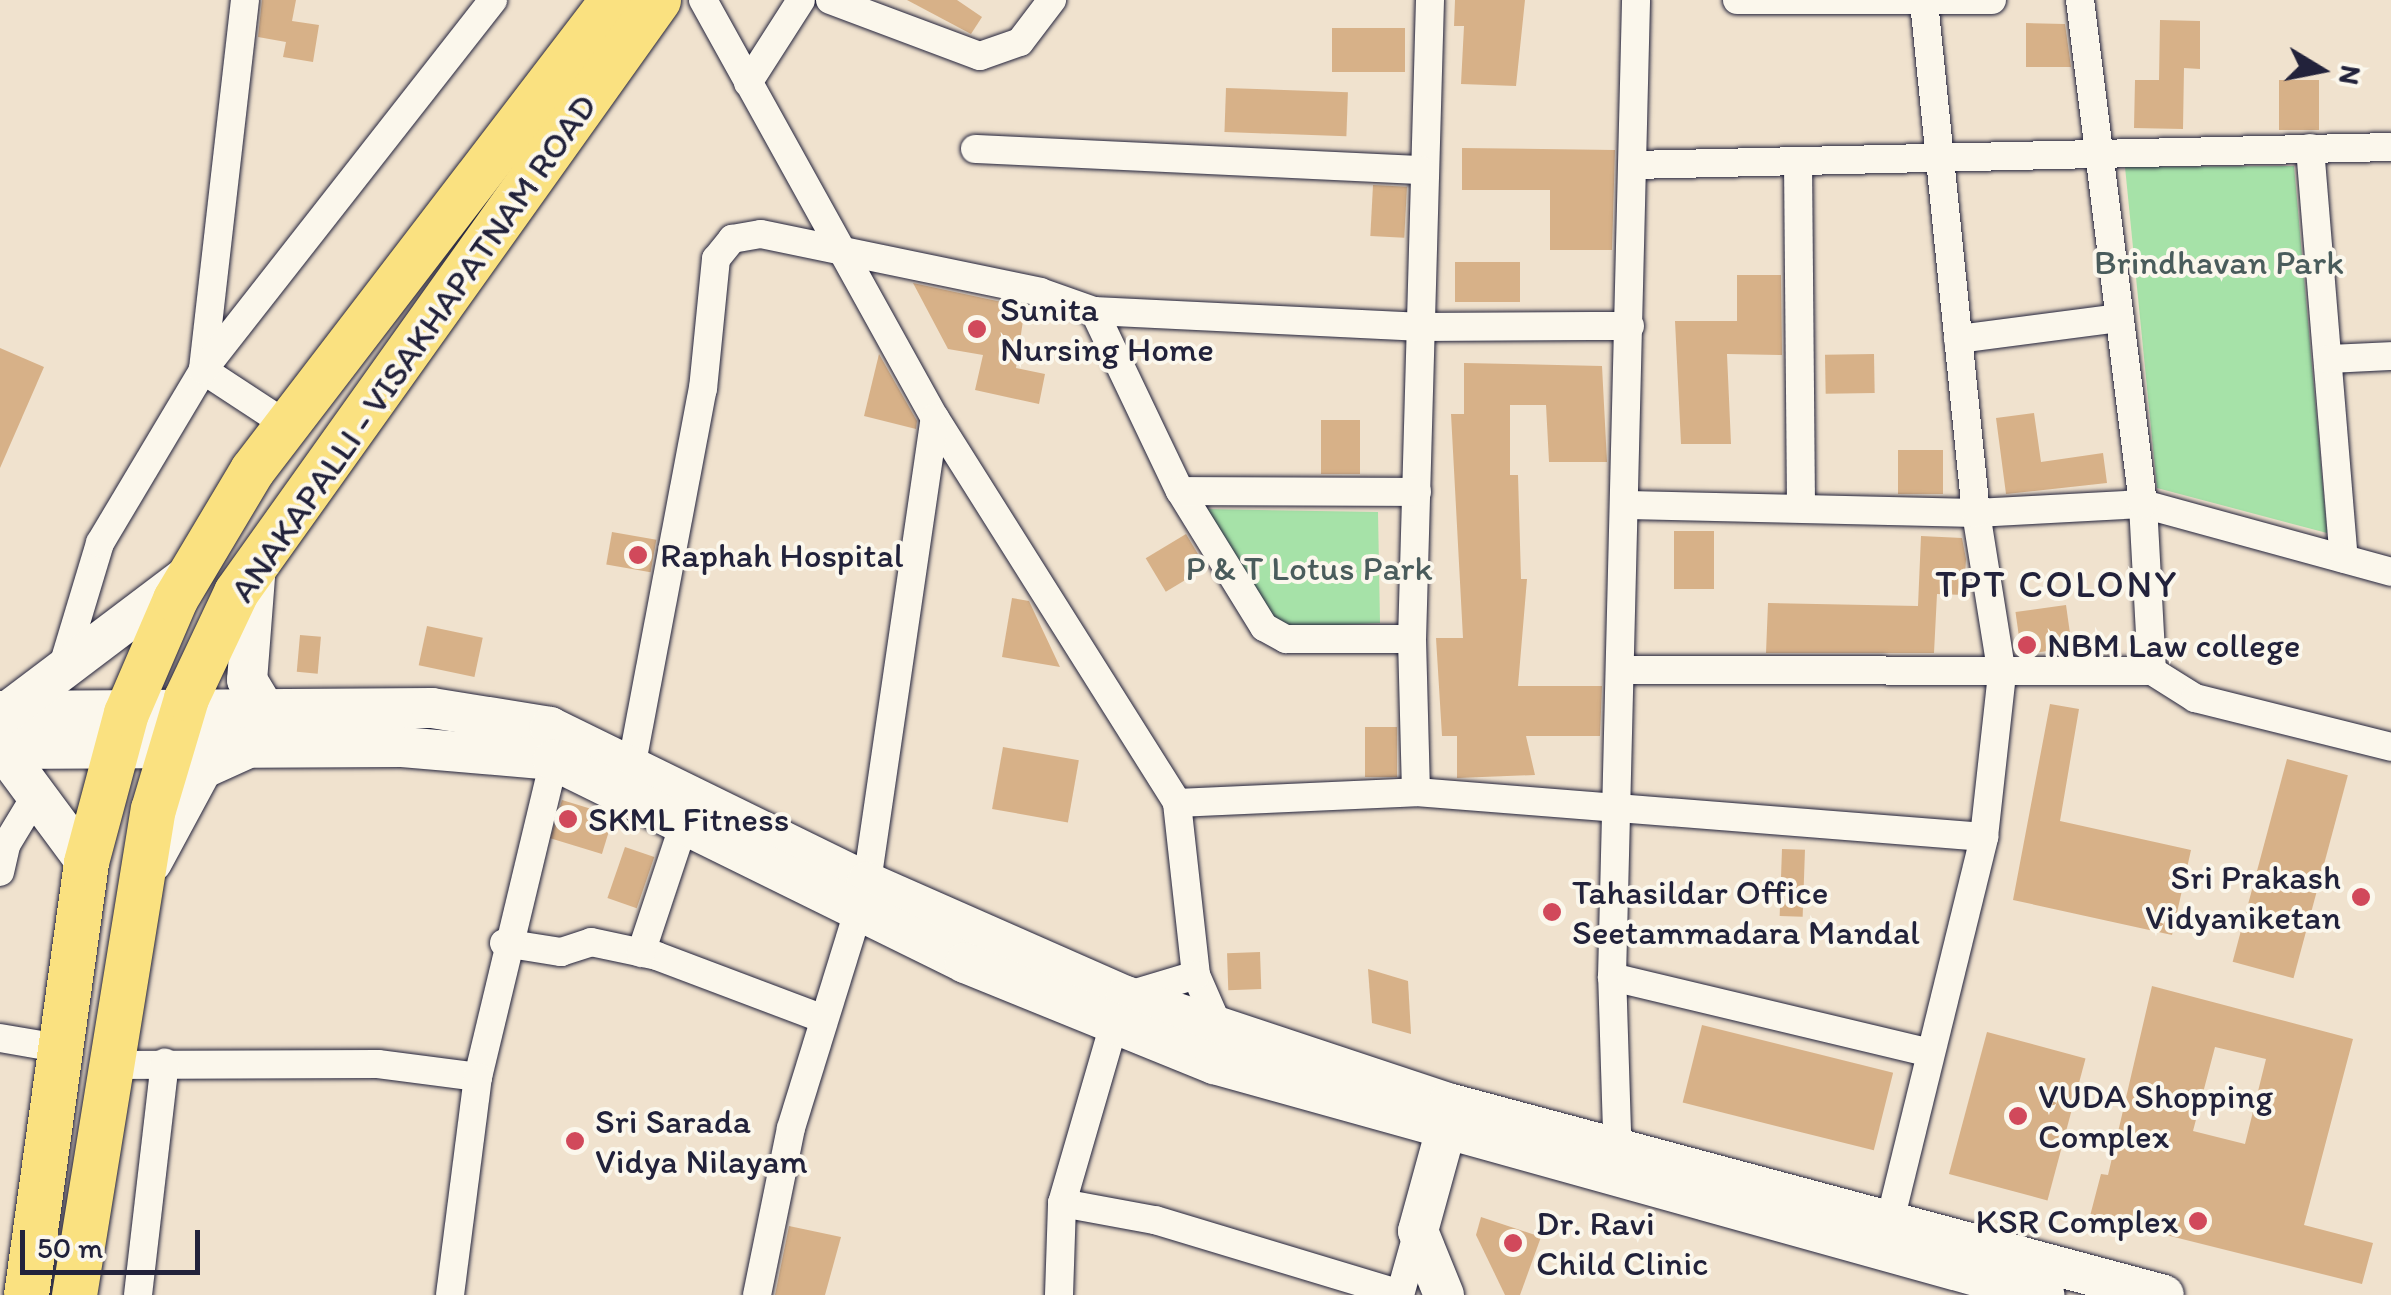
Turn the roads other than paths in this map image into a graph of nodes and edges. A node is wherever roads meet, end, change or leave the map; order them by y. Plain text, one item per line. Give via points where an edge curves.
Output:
1 (245, 0) edge
2 (493, 0) edge
3 (612, 0) edge
4 (658, 0) edge
5 (702, 0) edge
6 (800, 0) edge
7 (830, 0) edge
8 (1052, 0) edge
9 (1430, 0) edge
10 (1636, 0) edge
11 (1737, 0) edge
12 (1992, 0) edge
13 (2080, 0) edge
14 (1806, 1) edge
15 (1924, 2) edge
16 (748, 83) junction
17 (2391, 147) edge
18 (2310, 148) junction
19 (975, 149) dead end
20 (2100, 150) junction
21 (1940, 158) junction
22 (1798, 162) junction
23 (1633, 166) junction
24 (1421, 170) junction
25 (840, 252) junction
26 (1094, 311) junction
27 (2120, 318) junction
28 (1418, 326) junction
29 (1630, 326) junction
30 (1958, 339) junction
31 (2391, 356) edge
32 (2328, 359) junction
33 (203, 370) junction
34 (936, 418) junction
35 (287, 425) junction
36 (1180, 491) junction
37 (1417, 492) junction
38 (2144, 504) junction
39 (1628, 505) junction
40 (1800, 508) junction
41 (1976, 512) junction
42 (2344, 559) junction
43 (256, 564) junction
44 (2391, 572) edge
45 (190, 573) junction
46 (1412, 640) junction
47 (62, 669) junction
48 (1624, 670) junction
49 (2152, 671) junction
50 (2002, 675) junction
51 (266, 710) junction
52 (175, 730) junction
53 (3, 731) edge
54 (120, 732) junction
55 (557, 745) junction
56 (2391, 747) edge
57 (248, 748) junction
58 (632, 763) junction
59 (38, 792) junction
60 (1416, 792) junction
61 (1177, 803) junction
62 (1621, 810) junction
63 (684, 824) junction
64 (1984, 837) junction
65 (86, 862) junction
66 (0, 872) edge
67 (139, 890) junction
68 (860, 896) junction
69 (504, 943) junction
70 (641, 952) junction
71 (1196, 975) junction
72 (1612, 977) junction
73 (1120, 1010) junction
74 (824, 1020) junction
75 (1220, 1028) junction
76 (0, 1038) edge
77 (41, 1045) dead end
78 (1930, 1053) junction
79 (165, 1063) junction
80 (109, 1066) junction
81 (478, 1077) junction
82 (1445, 1133) junction
83 (1617, 1164) junction
84 (1062, 1203) junction
85 (1418, 1231) junction
86 (1885, 1238) junction
87 (26, 1295) edge
88 (74, 1295) edge
89 (138, 1295) edge
90 (450, 1295) edge
91 (757, 1295) edge
92 (1059, 1295) edge
93 (1400, 1295) edge
94 (1444, 1295) edge
95 (2044, 1295) edge
96 (2164, 1295) edge

1 - 33 street
2 - 33 street
3 - 35 main road, ANAKAPALLI - VISAKHAPATNAM ROAD
4 - 43 main road, ANAKAPALLI - VISAKHAPATNAM ROAD
5 - 16 street
6 - 16 street
7 - 8 street via 980,56 1020,42
9 - 24 street
10 - 23 street
11 - 14 street
12 - 15 street
13 - 20 street
14 - 15 street
15 - 21 street
16 - 25 street
17 - 18 street
18 - 20 street
18 - 32 street
19 - 24 street
20 - 21 street
20 - 27 street
21 - 22 street
21 - 30 street
22 - 23 street
22 - 40 street
23 - 29 street
24 - 28 street
25 - 26 street via 1040,292
25 - 34 street
25 - 58 street via 761,234 732,239 716,259 704,389
26 - 28 street
26 - 36 street
27 - 30 street
27 - 38 street
28 - 29 street
28 - 37 street
29 - 39 street
30 - 41 street
31 - 32 street
32 - 42 street
33 - 35 street
33 - 47 street via 100,543
34 - 61 street
34 - 68 street
35 - 45 main road, ANAKAPALLI - VISAKHAPATNAM ROAD
36 - 37 street
36 - 46 street via 1274,634
37 - 46 street
38 - 41 street
38 - 42 street
38 - 49 street
39 - 40 street
39 - 48 street
40 - 41 street
41 - 50 street
42 - 44 street
43 - 51 main road via 247,680
43 - 52 main road, ANAKAPALLI - VISAKHAPATNAM ROAD
45 - 47 main road
45 - 54 main road, ANAKAPALLI - VISAKHAPATNAM ROAD
46 - 60 street
47 - 53 main road
48 - 50 street
48 - 62 street
49 - 50 street
49 - 56 street via 2194,698
50 - 64 street
51 - 52 main road
51 - 55 main road via 473,711
52 - 54 main road
52 - 57 main road
52 - 67 main road, ANAKAPALLI - VISAKHAPATNAM ROAD
53 - 54 main road
53 - 59 main road
54 - 65 main road, ANAKAPALLI - VISAKHAPATNAM ROAD
55 - 57 main road
55 - 58 main road
55 - 63 main road
55 - 69 street
57 - 67 main road via 202,769
58 - 68 main road
59 - 65 main road
59 - 66 street via 6,845
60 - 61 street
60 - 62 street
61 - 71 street
62 - 64 street
62 - 72 street
63 - 68 main road
63 - 70 street
64 - 78 street
65 - 87 main road, ANAKAPALLI - VISAKHAPATNAM ROAD
67 - 80 main road, ANAKAPALLI - VISAKHAPATNAM ROAD
68 - 73 main road
68 - 74 street
69 - 70 street via 561,952 591,942
69 - 81 street
70 - 74 street
71 - 73 street
71 - 75 street
72 - 78 street
72 - 83 street
73 - 75 main road
73 - 82 main road via 1244,1074
73 - 84 street
74 - 91 street via 790,1128
75 - 83 main road
76 - 77 street
78 - 86 street
79 - 80 street
79 - 81 street via 378,1064
79 - 89 street
80 - 88 main road, ANAKAPALLI - VISAKHAPATNAM ROAD
81 - 90 street
82 - 83 main road
82 - 85 main road
83 - 86 main road
84 - 92 street
84 - 93 street via 1156,1220
85 - 93 street
85 - 94 main road
86 - 95 main road
86 - 96 main road

